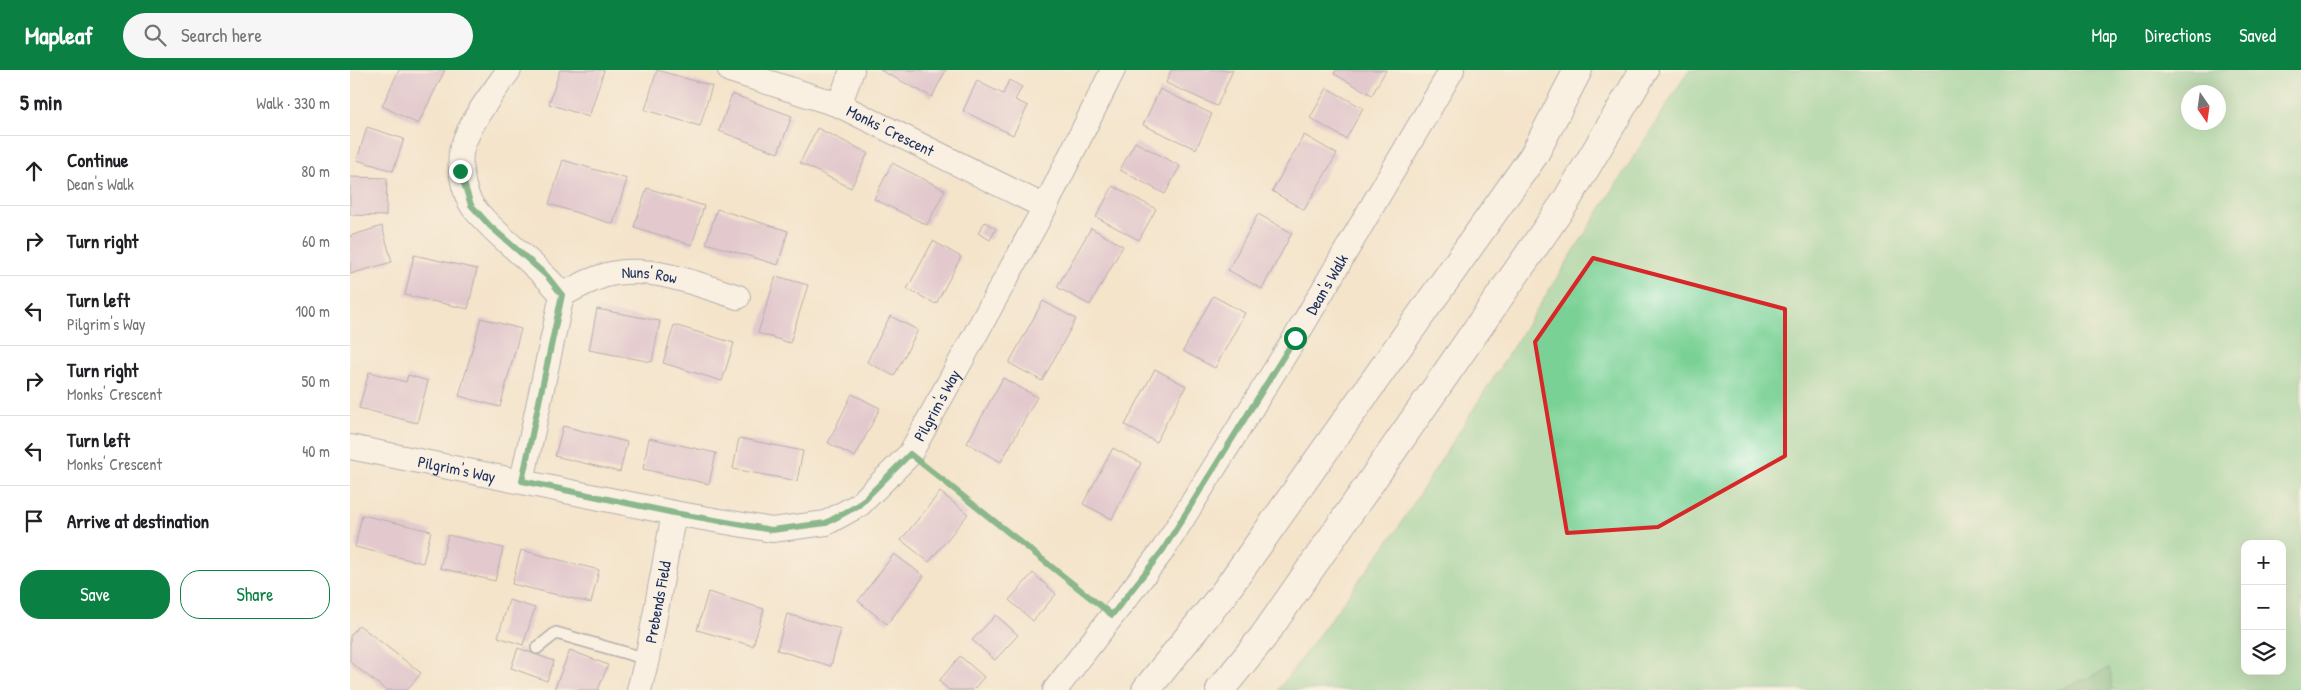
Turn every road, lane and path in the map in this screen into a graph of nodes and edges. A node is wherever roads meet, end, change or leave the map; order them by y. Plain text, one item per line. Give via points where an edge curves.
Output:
1 (509, 70) edge
2 (730, 70) edge
3 (852, 70) edge
4 (1113, 70) edge
5 (1452, 70) edge
6 (1578, 70) edge
7 (1644, 70) edge
8 (839, 105) junction
9 (1045, 207) junction
10 (562, 295) junction
11 (738, 297) dead end
12 (350, 447) edge
13 (910, 454) junction
14 (522, 481) junction
15 (674, 513) junction
16 (1112, 615) junction
17 (537, 648) dead end
18 (647, 659) junction
19 (639, 690) edge
20 (1056, 690) edge
21 (1146, 690) edge
22 (1220, 690) edge

1 - 10 street via 479,112 462,146 460,171 471,205 547,276
2 - 8 street, Monks' Crescent
3 - 8 street
4 - 9 street, Pilgrim's Way
5 - 16 street, Dean's Walk via 1295,338 1163,550
6 - 21 highway via 1534,155 1224,593
7 - 22 highway via 1566,200 1263,637
8 - 9 street, Monks' Crescent
9 - 13 street, Pilgrim's Way
10 - 11 street, Nuns' Row via 615,273 642,271
10 - 14 street
12 - 14 street, Pilgrim's Way
13 - 15 street, Pilgrim's Way via 859,505 826,523 772,530
13 - 16 path
14 - 15 street, Pilgrim's Way
15 - 18 street, Prebends Field
16 - 20 street, Dean's Walk
17 - 18 lane via 556,633
18 - 19 street, Prebends Field

